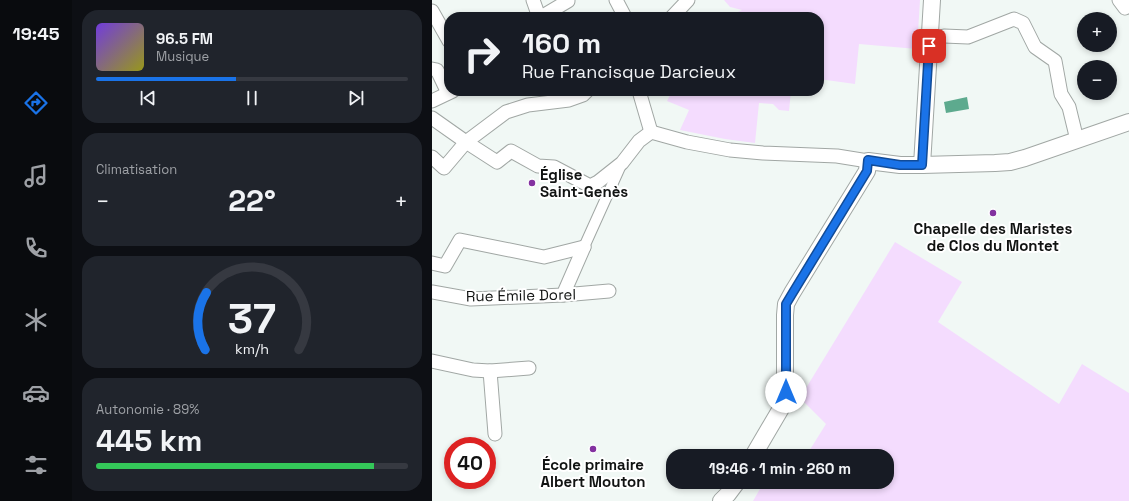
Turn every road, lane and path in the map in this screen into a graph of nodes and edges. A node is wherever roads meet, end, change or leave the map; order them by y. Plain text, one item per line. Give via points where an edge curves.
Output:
1 (533, 0) edge
2 (568, 0) edge
3 (616, 0) edge
4 (688, 0) edge
5 (932, 0) edge
6 (1120, 0) edge
7 (1129, 6) edge
8 (432, 11) edge
9 (538, 12) edge
10 (549, 12) edge
11 (622, 12) edge
12 (677, 12) edge
13 (444, 32) edge
14 (944, 36) dead end
15 (432, 69) edge
16 (444, 82) edge
17 (444, 95) edge
18 (580, 96) edge
19 (640, 96) edge
20 (432, 102) edge
21 (432, 118) edge
22 (1129, 122) edge
23 (651, 132) junction
24 (1078, 140) junction
25 (466, 142) junction
26 (432, 157) edge
27 (868, 160) junction
28 (622, 163) junction
29 (922, 165) junction
30 (584, 247) junction
31 (432, 263) edge
32 (432, 292) edge
33 (610, 292) dead end
34 (563, 296) junction
35 (432, 361) edge
36 (529, 368) dead end
37 (490, 371) junction
38 (494, 434) dead end
39 (757, 449) edge
40 (732, 489) edge
41 (721, 501) edge

1 - 9 street
2 - 10 street
3 - 11 street
4 - 12 street
5 - 29 street
6 - 7 street via 1124,8
8 - 13 street
14 - 24 street via 968,37 1014,19 1023,23 1035,47 1054,60 1061,94 1070,106
15 - 16 street via 437,70
17 - 20 street
18 - 25 street via 528,105 506,112
19 - 23 street
21 - 25 street
22 - 24 street
23 - 27 street via 730,150
23 - 28 street via 639,141
24 - 29 street via 1010,162
25 - 26 street via 444,168
25 - 28 street via 497,162 511,152 538,166 554,167 590,186
27 - 29 street via 900,165
27 - 39 street via 867,171 786,304 786,392 783,405
28 - 30 street
30 - 31 street via 544,257 460,240 445,266
30 - 34 street
32 - 34 street, Rue Émile Dorel via 471,299
33 - 34 street, Rue Émile Dorel
35 - 37 street
36 - 37 street
37 - 38 street
40 - 41 street

